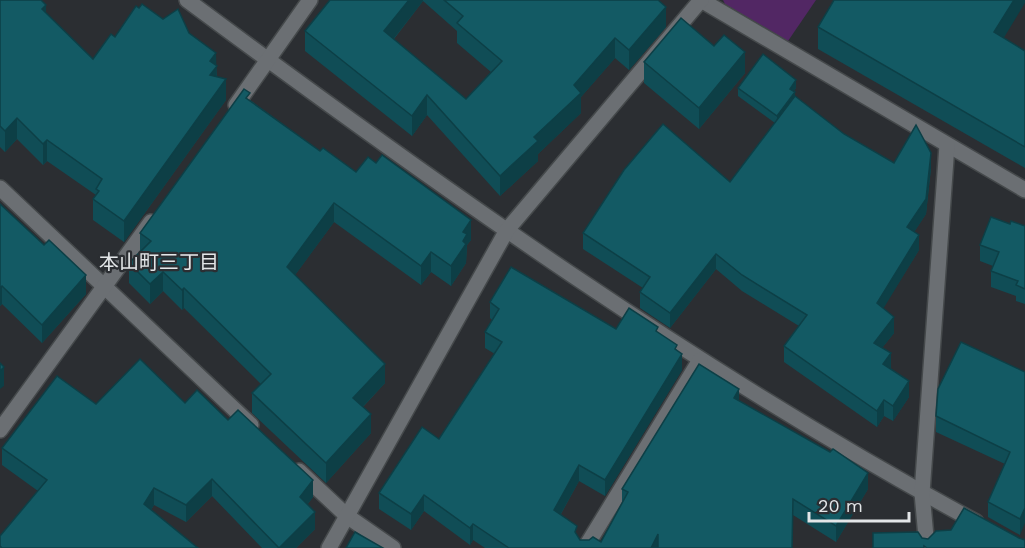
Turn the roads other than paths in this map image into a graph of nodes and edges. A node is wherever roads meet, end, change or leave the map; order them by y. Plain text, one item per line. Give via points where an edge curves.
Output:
1 (187, 0) edge
2 (310, 0) edge
3 (701, 0) edge
4 (268, 60) junction
5 (227, 117) edge
6 (947, 146) junction
7 (0, 188) edge
8 (1025, 190) edge
9 (159, 211) edge
10 (507, 230) junction
11 (105, 287) junction
12 (700, 360) junction
13 (0, 430) edge
14 (261, 434) edge
15 (286, 459) edge
16 (922, 493) junction
17 (347, 516) junction
18 (993, 531) edge
19 (329, 548) edge
20 (393, 548) edge
21 (585, 548) edge
22 (927, 548) edge

1 - 4 street
2 - 4 street
3 - 6 street
3 - 10 street
4 - 5 street
4 - 10 street
6 - 8 street
6 - 16 street
7 - 11 street
9 - 11 street
10 - 12 street
10 - 17 street
11 - 13 street
11 - 14 street
12 - 16 street
12 - 21 street
15 - 17 street
16 - 18 street
16 - 22 street
17 - 19 street
17 - 20 street

